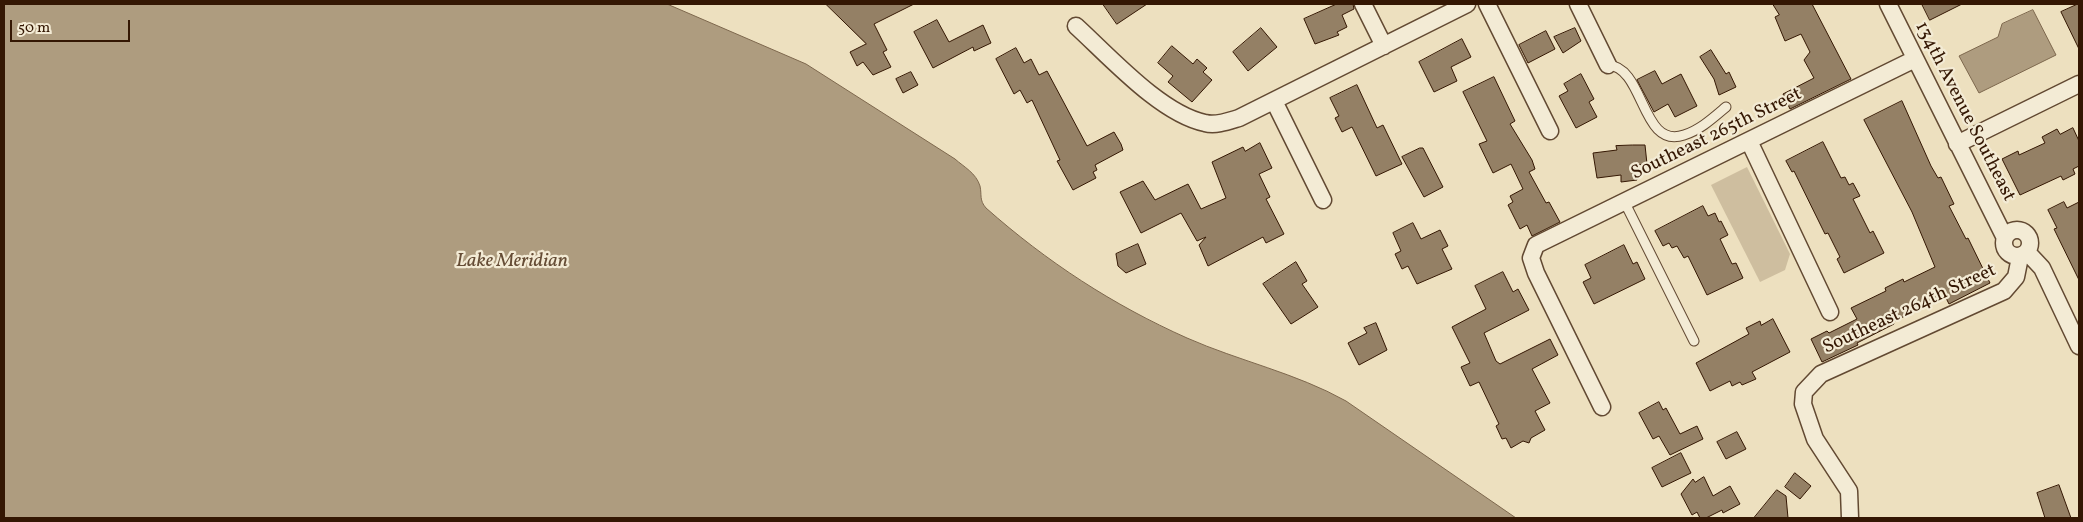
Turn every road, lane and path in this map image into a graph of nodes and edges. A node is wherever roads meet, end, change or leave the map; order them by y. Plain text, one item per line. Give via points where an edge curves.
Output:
1 (1363, 4) edge
2 (1468, 4) edge
3 (1487, 4) edge
4 (1578, 4) edge
5 (1888, 4) edge
6 (1076, 26) dead end
7 (1384, 46) junction
8 (1915, 59) junction
9 (1608, 65) joint
10 (2079, 84) edge
11 (1274, 101) junction
12 (1726, 108) dead end
13 (1550, 131) dead end
14 (1749, 141) junction
15 (1957, 144) junction
16 (1323, 200) dead end
17 (1625, 203) junction
18 (2004, 238) junction
19 (2023, 254) junction
20 (1830, 312) dead end
21 (1694, 341) dead end
22 (2079, 346) edge
23 (1602, 406) dead end
24 (1850, 518) edge

1 - 7 street
2 - 7 street
3 - 13 street
4 - 9 street
5 - 8 street, 134th Avenue Southeast
6 - 11 street via 1147,91 1180,114 1207,124 1240,118
7 - 11 street
8 - 14 street, Southeast 265th Street
8 - 15 street, 134th Avenue Southeast
9 - 12 lane via 1623,70 1630,79 1659,132 1682,136
10 - 15 street
11 - 16 street
14 - 17 street, Southeast 265th Street
14 - 20 street
15 - 18 street, 134th Avenue Southeast
17 - 21 lane
17 - 23 street, Southeast 265th Street via 1536,246 1531,258
18 - 19 street, 134th Avenue Southeast via 2005,250 2011,256
18 - 19 street, 134th Avenue Southeast via 2011,231 2024,232 2030,244
19 - 22 street, 134th Avenue Southeast via 2042,268
19 - 24 street, Southeast 264th Street via 2016,277 2004,291 1821,374 1804,392 1803,404 1815,439 1849,491

